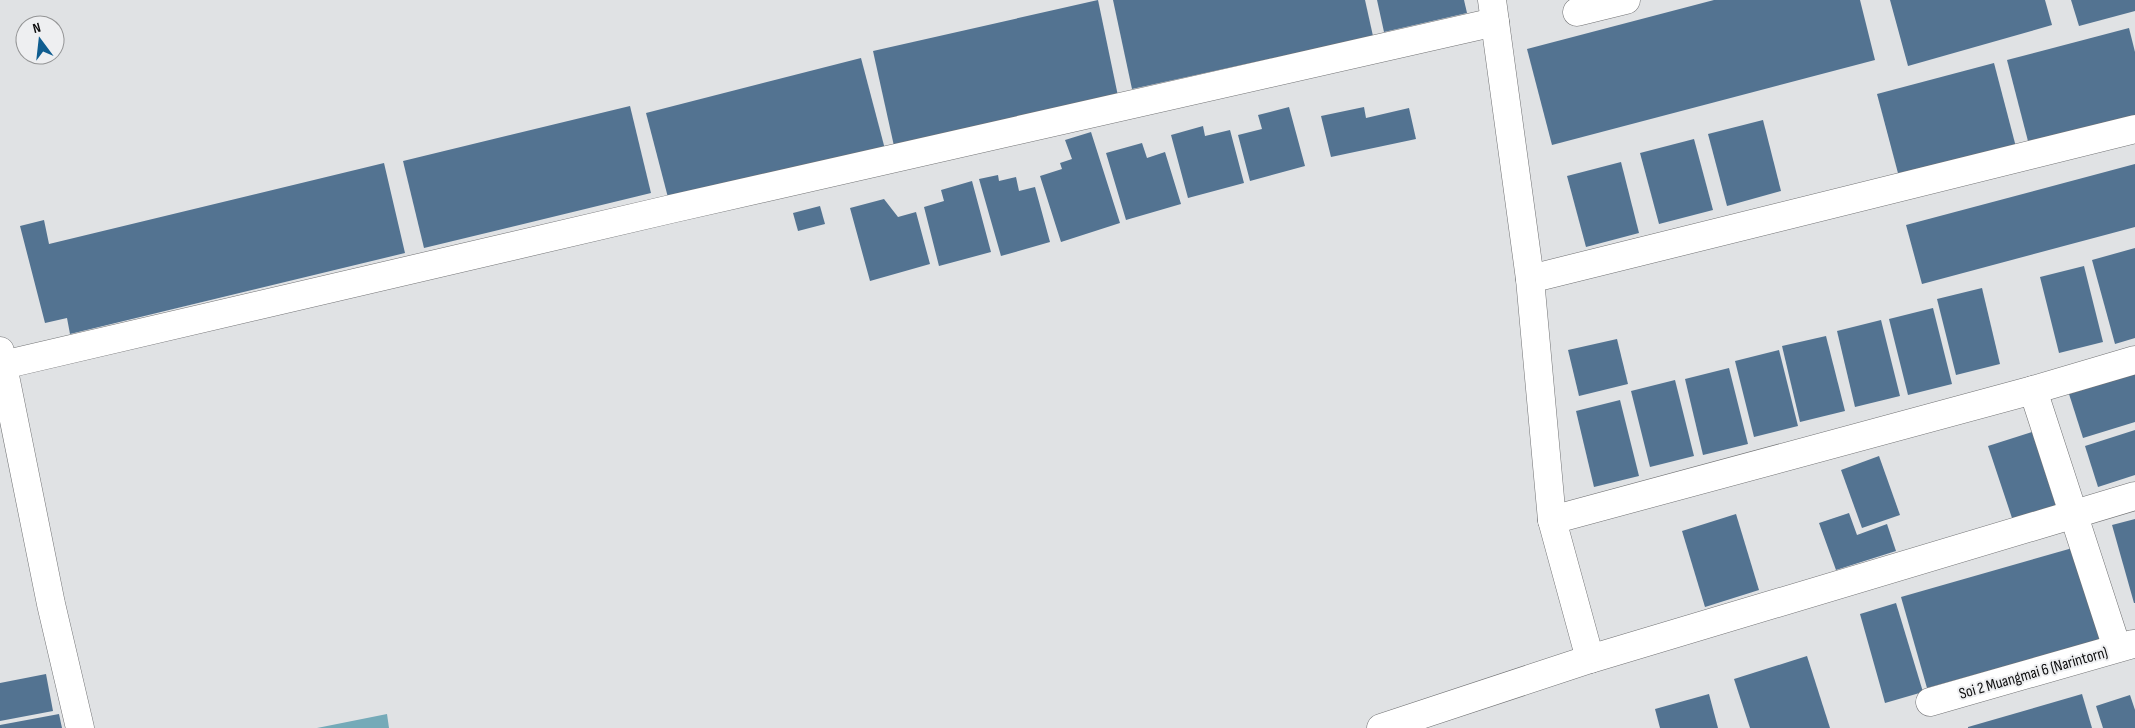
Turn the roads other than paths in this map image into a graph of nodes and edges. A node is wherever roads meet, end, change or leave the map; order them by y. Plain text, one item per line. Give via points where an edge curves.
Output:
1 (1626, 0) edge
2 (1493, 11) edge
3 (1577, 12) dead end
4 (2135, 129) edge
5 (1530, 279) junction
6 (1, 358) edge
7 (2135, 360) edge
8 (2033, 390) junction
9 (2135, 496) edge
10 (2074, 514) junction
11 (1552, 520) junction
12 (2126, 646) edge
13 (1590, 659) junction
14 (1930, 702) dead end
15 (1420, 722) edge
16 (80, 728) edge
17 (1380, 728) edge

1 - 3 street
2 - 5 street
2 - 6 street via 671,209
4 - 5 street
5 - 11 street
6 - 16 street
7 - 8 street
8 - 10 street
8 - 11 street
9 - 10 street
10 - 12 street
10 - 13 street
11 - 13 street
12 - 14 street, Soi 2 Muangmai 6 (Narintorn)
13 - 15 street
15 - 17 street

